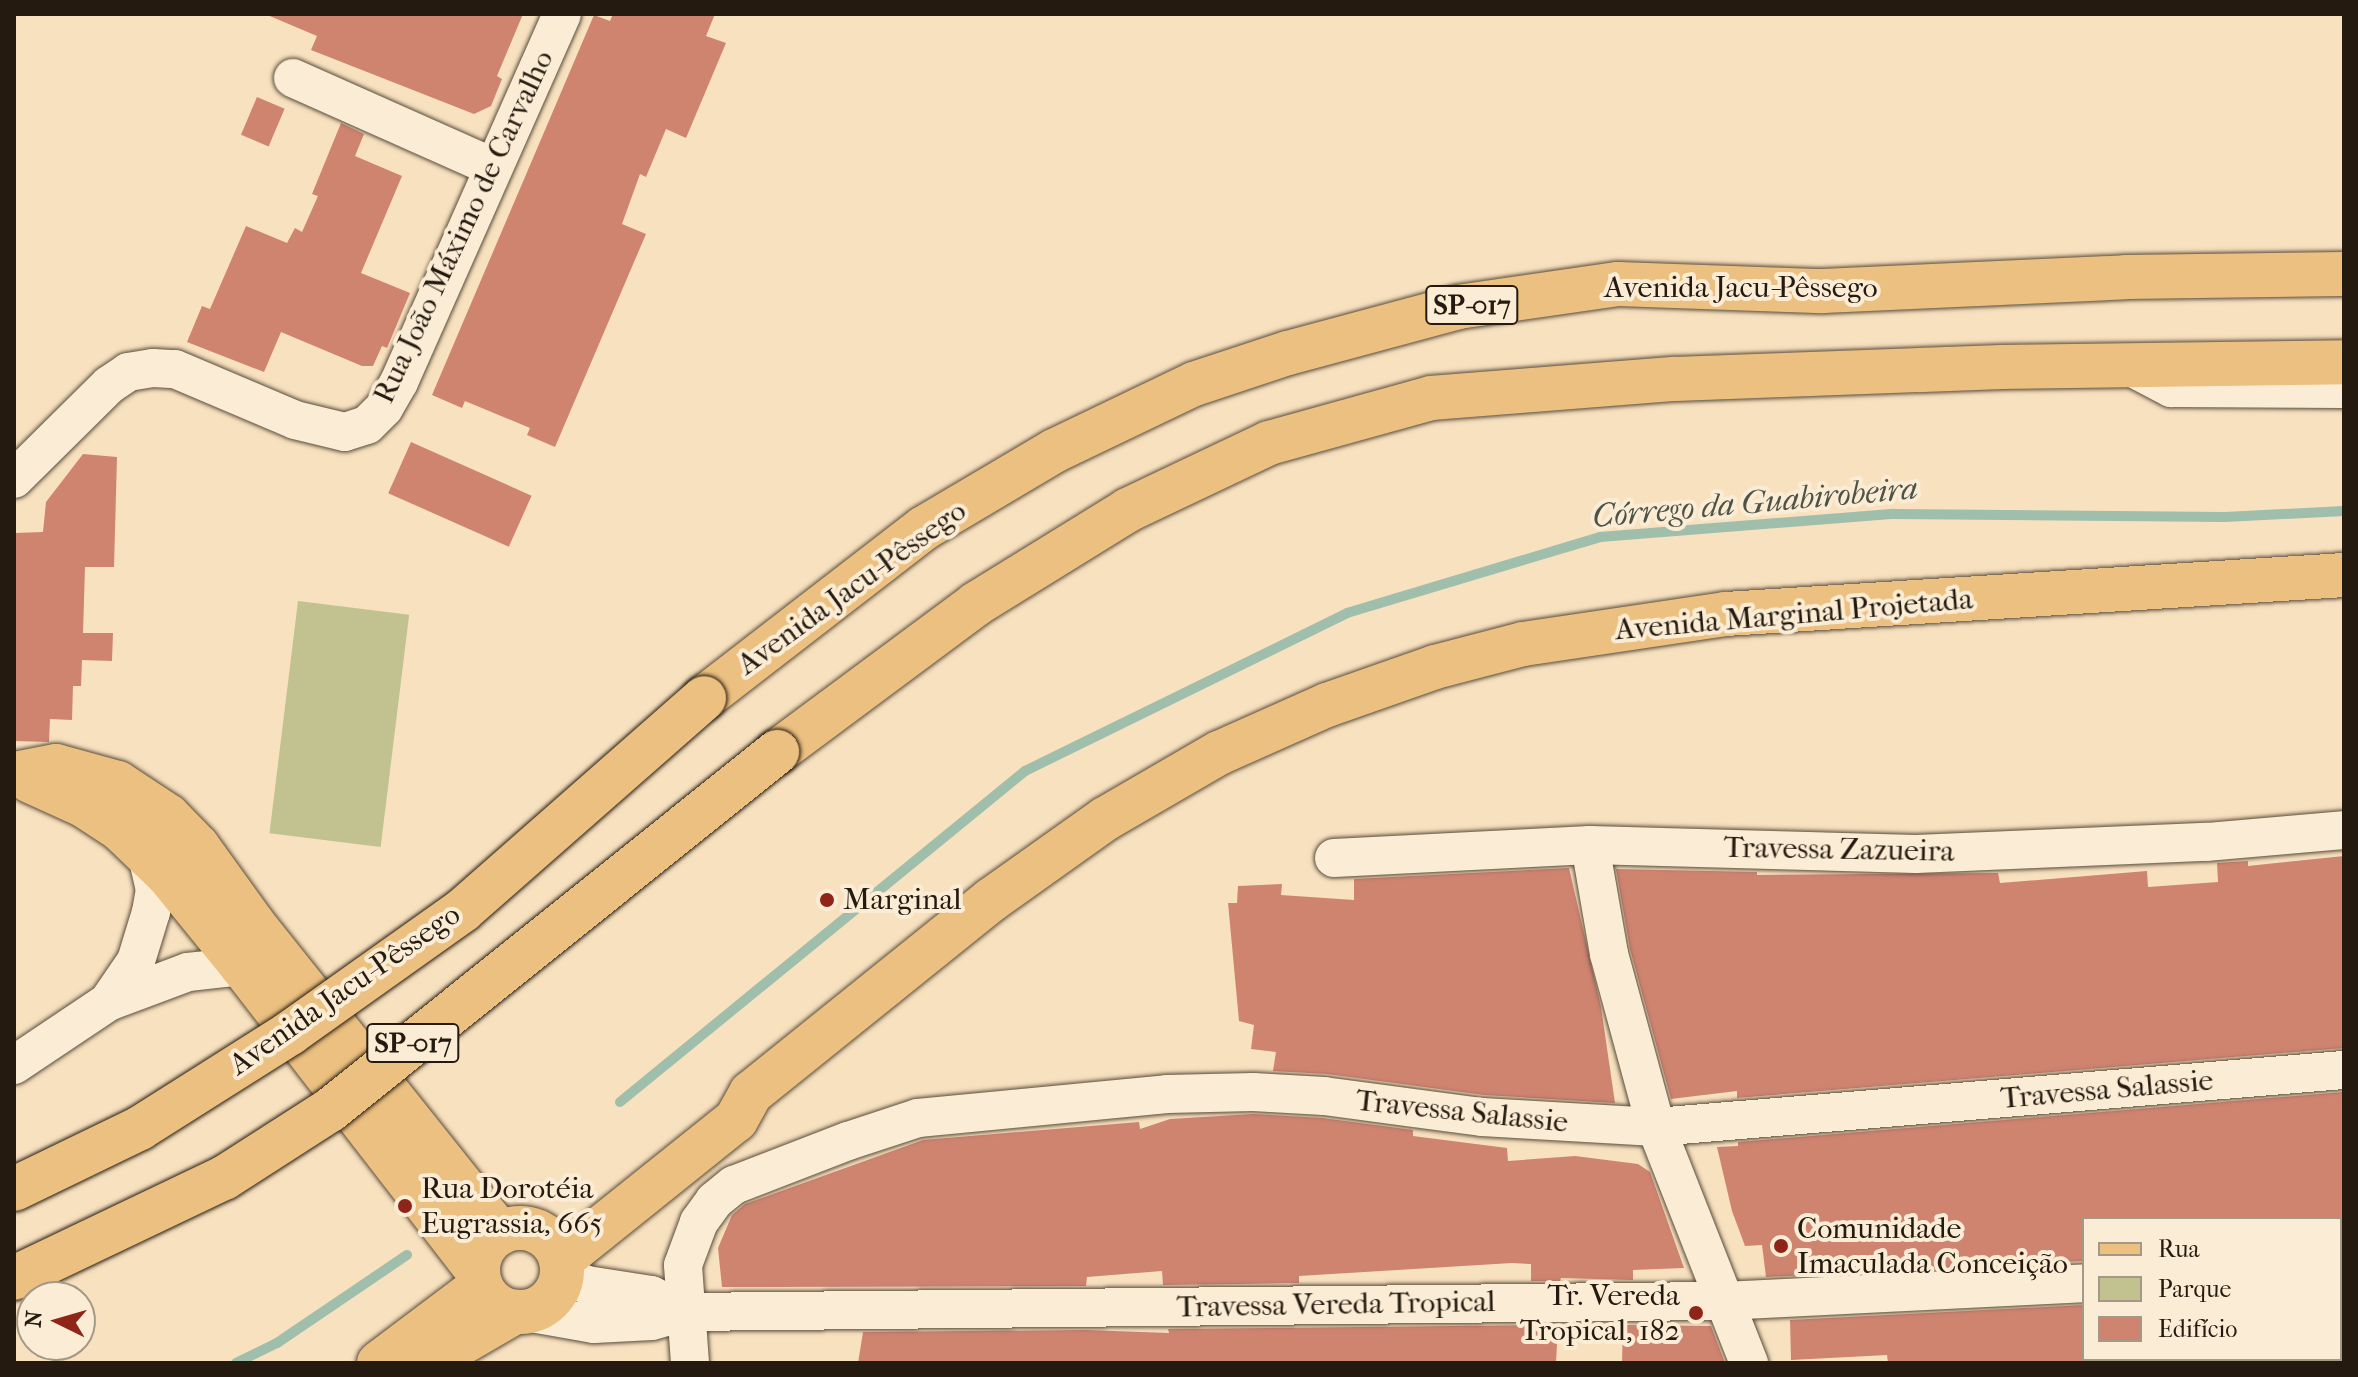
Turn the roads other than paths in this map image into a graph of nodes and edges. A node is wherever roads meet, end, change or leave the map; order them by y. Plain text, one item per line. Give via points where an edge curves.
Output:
1 (562, 14) edge
2 (293, 78) dead end
3 (493, 167) junction
4 (2344, 274) edge
5 (2344, 362) edge
6 (2127, 365) junction
7 (2344, 389) edge
8 (14, 479) edge
9 (2344, 575) edge
10 (16, 774) edge
11 (2344, 830) edge
12 (1590, 845) junction
13 (147, 854) junction
14 (1334, 858) dead end
15 (242, 966) junction
16 (108, 1002) junction
17 (14, 1065) edge
18 (2344, 1070) edge
19 (1656, 1127) junction
20 (14, 1189) edge
21 (500, 1233) junction
22 (556, 1256) junction
23 (14, 1278) edge
24 (480, 1278) junction
25 (2082, 1283) edge
26 (1722, 1301) junction
27 (521, 1312) junction
28 (684, 1312) junction
29 (379, 1363) edge
30 (427, 1363) edge
31 (690, 1363) edge
32 (1749, 1363) edge

1 - 3 street, Rua João Máximo de Carvalho
2 - 3 street
3 - 8 street, Rua João Máximo de Carvalho via 399,382 367,425 345,432 295,420 175,369 128,372
4 - 20 main road, Avenida Jacu-Pêssego / SP-017, bridge via 2126,277 1823,291 1618,284 1458,307 1194,384 1054,451 924,528 704,698 463,910 290,1033 140,1128
5 - 6 main road, SP-017
6 - 7 street via 2171,388
6 - 23 main road, SP-017, bridge via 1675,379 1431,398 1269,443 1128,510 976,604 777,752 330,1110 224,1178
9 - 22 main road, Avenida Marginal Projetada via 1726,614 1552,639 1435,667 1327,705 1232,747 1105,819 991,900 751,1093 724,1098
10 - 13 main road via 85,806
10 - 21 main road via 56,766 118,783 168,816 198,847
11 - 12 street, Travessa Zazueira via 2207,842 1916,854
12 - 14 street, Travessa Zazueira
12 - 19 street via 1609,954
13 - 15 main road
13 - 16 street via 155,890 151,912 136,961
15 - 16 street via 188,972
15 - 24 main road
16 - 17 street
18 - 19 street, Travessa Salassie
19 - 26 street
19 - 28 street, Travessa Salassie via 1482,1117 1253,1092 1167,1094 918,1118 734,1185 714,1201 699,1222 683,1265
21 - 22 main road via 518,1227
21 - 24 main road via 487,1244
22 - 27 main road via 560,1285 547,1302
22 - 28 street, Travessa Vereda Tropical via 587,1285 651,1295
24 - 27 main road via 494,1303
24 - 29 main road
25 - 26 street, Travessa Vereda Tropical
26 - 28 street, Travessa Vereda Tropical
26 - 32 street
27 - 28 street, Travessa Vereda Tropical via 594,1324 652,1321
27 - 30 main road
28 - 31 street, Travessa Salassie

